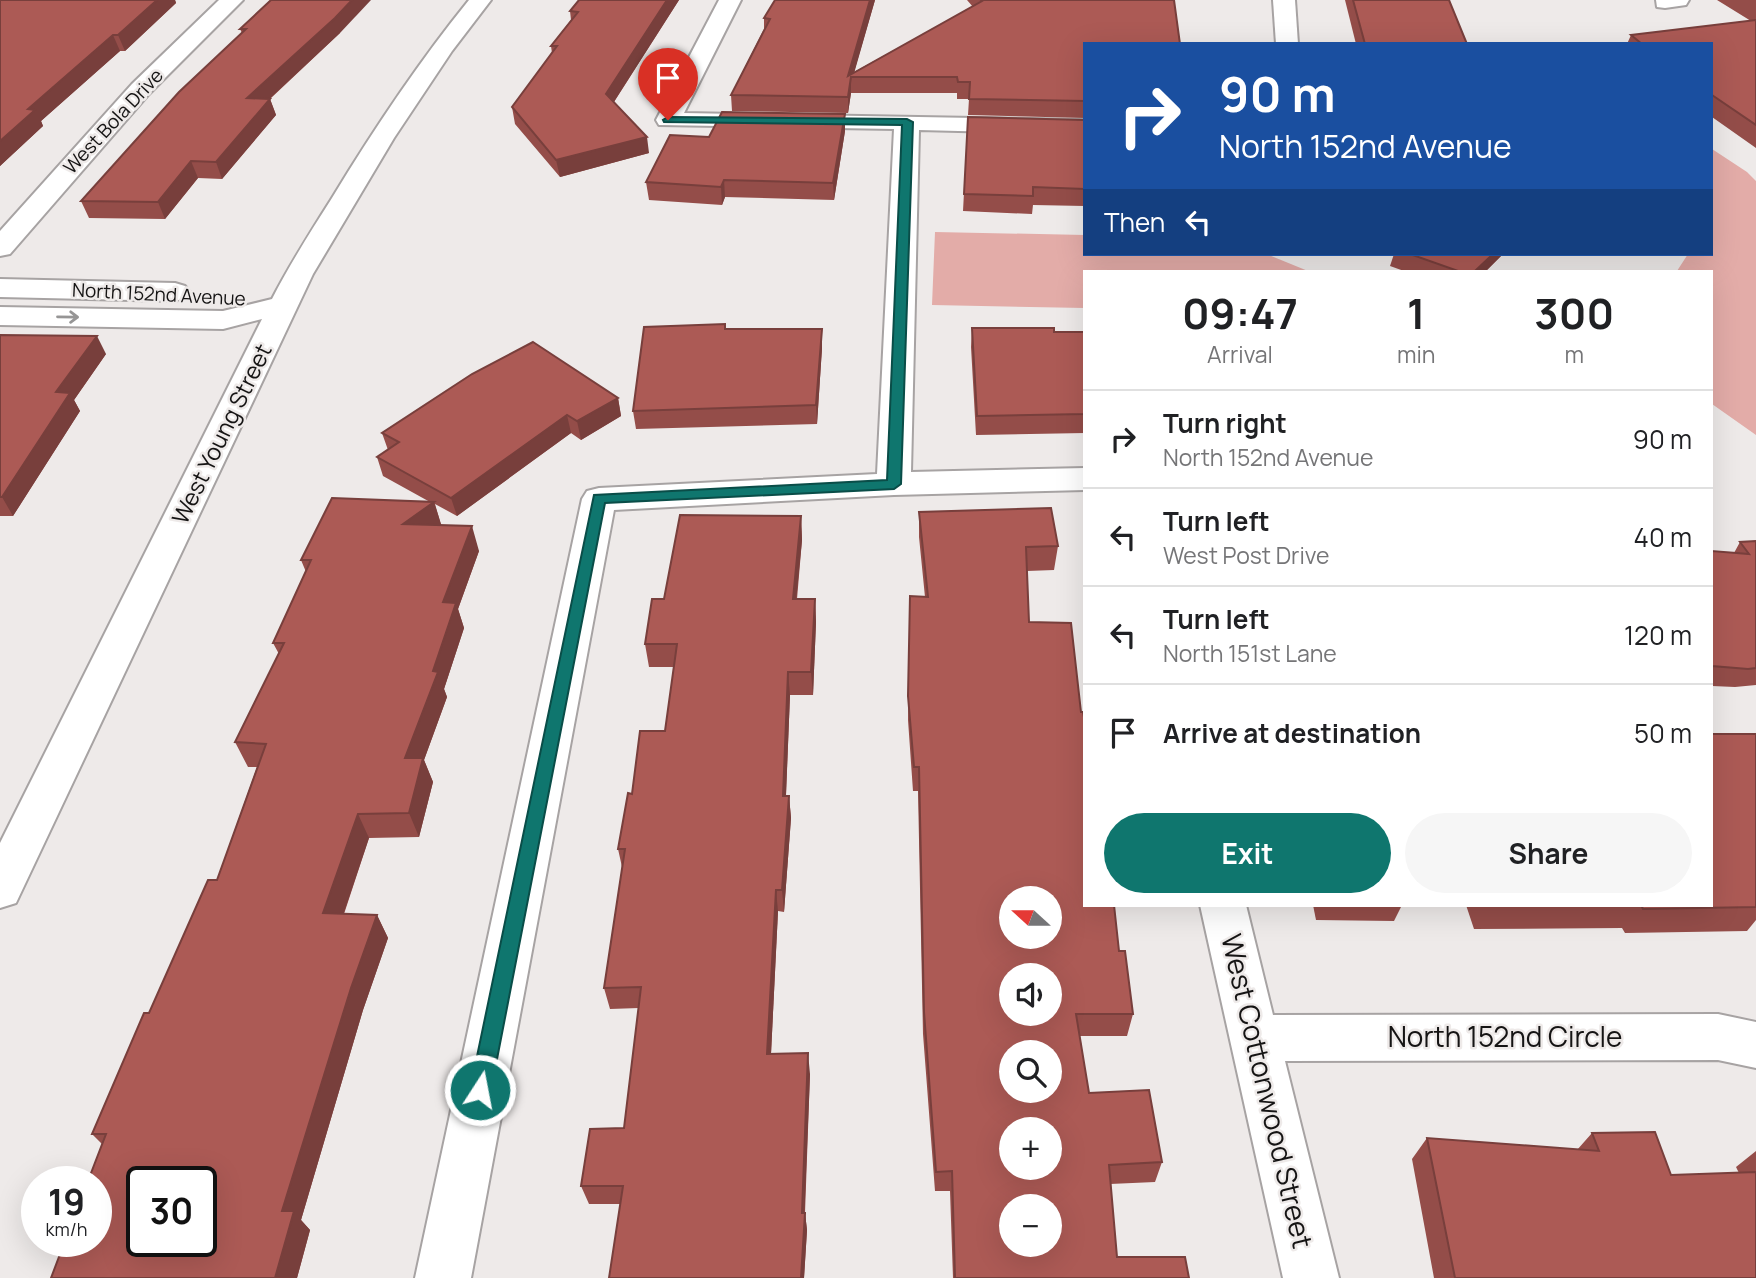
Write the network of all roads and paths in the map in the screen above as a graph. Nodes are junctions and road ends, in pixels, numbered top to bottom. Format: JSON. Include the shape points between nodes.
{"nodes":[{"id":1,"x":232,"y":0,"type":"edge"},
{"id":2,"x":480,"y":0,"type":"edge"},
{"id":3,"x":730,"y":0,"type":"edge"},
{"id":4,"x":1284,"y":0,"type":"edge"},
{"id":5,"x":1287,"y":42,"type":"edge"},
{"id":6,"x":907,"y":122,"type":"junction"},
{"id":7,"x":1083,"y":127,"type":"edge"},
{"id":8,"x":0,"y":248,"type":"edge"},
{"id":9,"x":0,"y":288,"type":"edge"},
{"id":10,"x":284,"y":305,"type":"junction"},
{"id":11,"x":0,"y":316,"type":"edge"},
{"id":12,"x":1083,"y":479,"type":"edge"},
{"id":13,"x":894,"y":484,"type":"junction"},
{"id":14,"x":0,"y":889,"type":"edge"},
{"id":15,"x":1223,"y":907,"type":"edge"},
{"id":16,"x":1254,"y":1038,"type":"junction"},
{"id":17,"x":1756,"y":1045,"type":"edge"},
{"id":18,"x":443,"y":1278,"type":"edge"},
{"id":19,"x":1311,"y":1278,"type":"edge"}],
"edges":[{"from":1,"to":8,"type":"street","name":"West Bola Drive","via":[[114,116]]},
{"from":2,"to":10,"type":"street","name":"West Young Street","via":[[381,138]]},
{"from":3,"to":6,"type":"street","via":[[668,120]]},
{"from":4,"to":5,"type":"street"},
{"from":6,"to":7,"type":"street"},
{"from":6,"to":13,"type":"street"},
{"from":9,"to":10,"type":"street","name":"North 152nd Avenue","via":[[237,293]]},
{"from":11,"to":10,"type":"street","name":"North 152nd Avenue","one_way":true,"via":[[223,320]]},
{"from":10,"to":14,"type":"street","name":"West Young Street"},
{"from":12,"to":13,"type":"street"},
{"from":13,"to":18,"type":"street","via":[[599,499]]},
{"from":15,"to":16,"type":"street","name":"West Cottonwood Street"},
{"from":16,"to":17,"type":"street","name":"North 152nd Circle","via":[[1718,1037]]},
{"from":16,"to":19,"type":"street","name":"West Cottonwood Street"}]}
